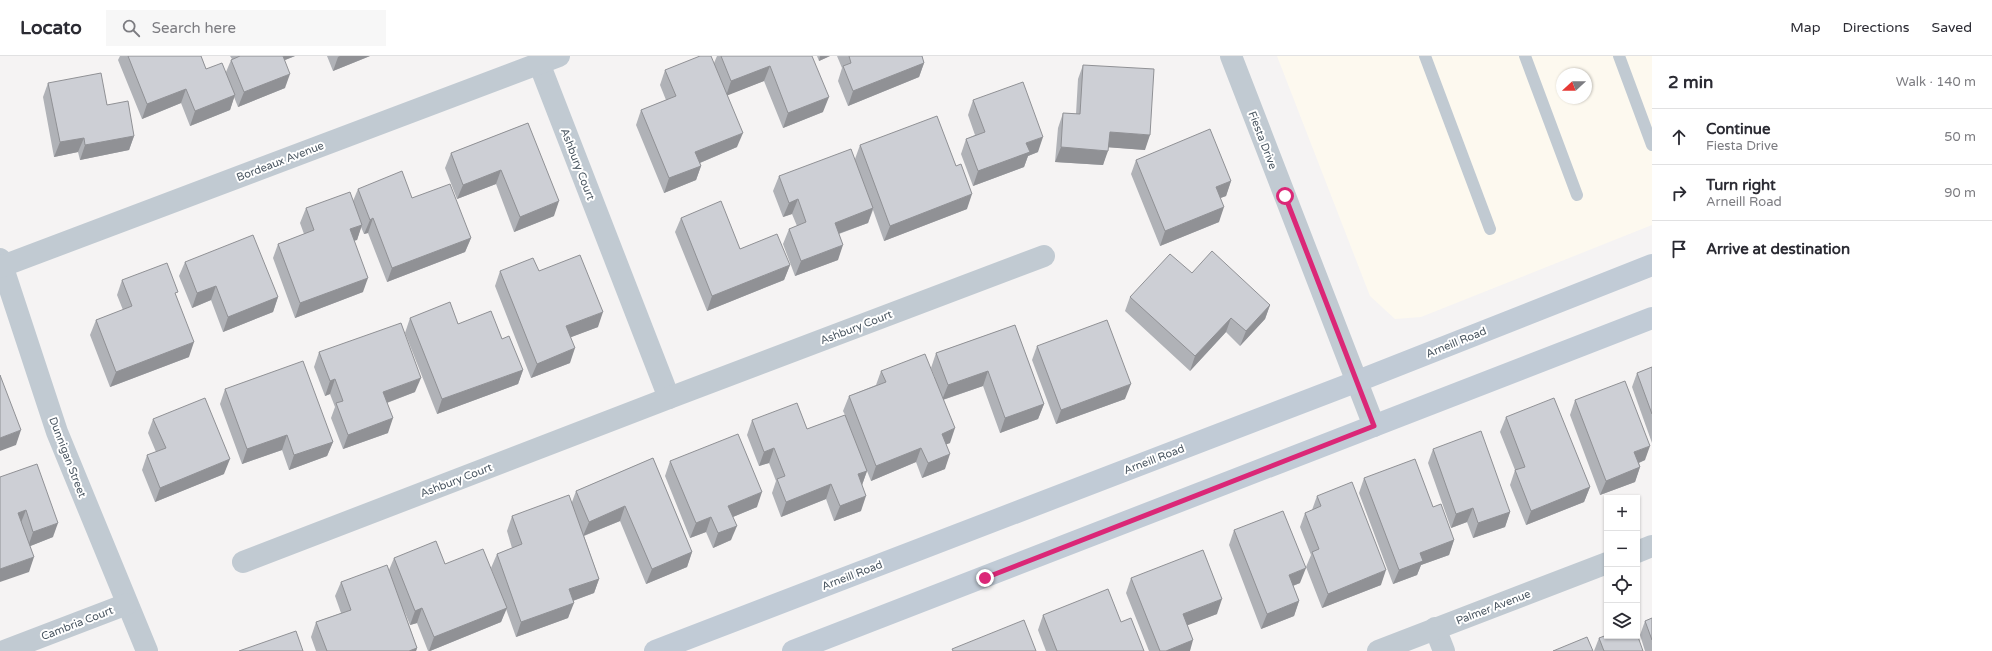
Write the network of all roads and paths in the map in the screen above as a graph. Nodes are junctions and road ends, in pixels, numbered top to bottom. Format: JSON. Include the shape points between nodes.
{"nodes":[{"id":1,"x":559,"y":56,"type":"edge"},
{"id":2,"x":1231,"y":56,"type":"edge"},
{"id":3,"x":1425,"y":56,"type":"edge"},
{"id":4,"x":1525,"y":56,"type":"edge"},
{"id":5,"x":1619,"y":56,"type":"edge"},
{"id":6,"x":539,"y":63,"type":"junction"},
{"id":7,"x":1652,"y":145,"type":"edge"},
{"id":8,"x":1577,"y":195,"type":"dead end"},
{"id":9,"x":1490,"y":229,"type":"dead end"},
{"id":10,"x":1044,"y":256,"type":"dead end"},
{"id":11,"x":1,"y":264,"type":"edge"},
{"id":12,"x":1652,"y":265,"type":"edge"},
{"id":13,"x":1652,"y":318,"type":"edge"},
{"id":14,"x":1358,"y":381,"type":"junction"},
{"id":15,"x":669,"y":398,"type":"junction"},
{"id":16,"x":1374,"y":426,"type":"junction"},
{"id":17,"x":1652,"y":546,"type":"edge"},
{"id":18,"x":1640,"y":551,"type":"edge"},
{"id":19,"x":243,"y":562,"type":"dead end"},
{"id":20,"x":1604,"y":564,"type":"edge"},
{"id":21,"x":127,"y":604,"type":"junction"},
{"id":22,"x":1435,"y":628,"type":"junction"},
{"id":23,"x":4,"y":651,"type":"edge"},
{"id":24,"x":147,"y":651,"type":"edge"},
{"id":25,"x":655,"y":651,"type":"edge"},
{"id":26,"x":792,"y":651,"type":"edge"},
{"id":27,"x":1378,"y":651,"type":"edge"},
{"id":28,"x":1444,"y":651,"type":"edge"}],
"edges":[{"from":1,"to":6,"type":"street","name":"Bordeaux Avenue"},
{"from":2,"to":14,"type":"street","name":"Fiesta Drive"},
{"from":3,"to":9,"type":"lane"},
{"from":4,"to":8,"type":"lane"},
{"from":5,"to":7,"type":"lane"},
{"from":6,"to":11,"type":"street","name":"Bordeaux Avenue"},
{"from":6,"to":15,"type":"street","name":"Ashbury Court"},
{"from":10,"to":15,"type":"street","name":"Ashbury Court"},
{"from":11,"to":21,"type":"street","name":"Dunnigan Street","via":[[57,432]]},
{"from":12,"to":14,"type":"main road","name":"Arneill Road"},
{"from":13,"to":16,"type":"main road"},
{"from":14,"to":16,"type":"street","name":"Fiesta Drive"},
{"from":14,"to":25,"type":"main road","name":"Arneill Road"},
{"from":15,"to":19,"type":"street","name":"Ashbury Court"},
{"from":16,"to":26,"type":"main road"},
{"from":17,"to":18,"type":"street"},
{"from":20,"to":22,"type":"street","name":"Palmer Avenue"},
{"from":21,"to":23,"type":"street","name":"Cambria Court"},
{"from":21,"to":24,"type":"street","name":"Dunnigan Street"},
{"from":22,"to":27,"type":"street","name":"Palmer Avenue"},
{"from":22,"to":28,"type":"street"}]}
